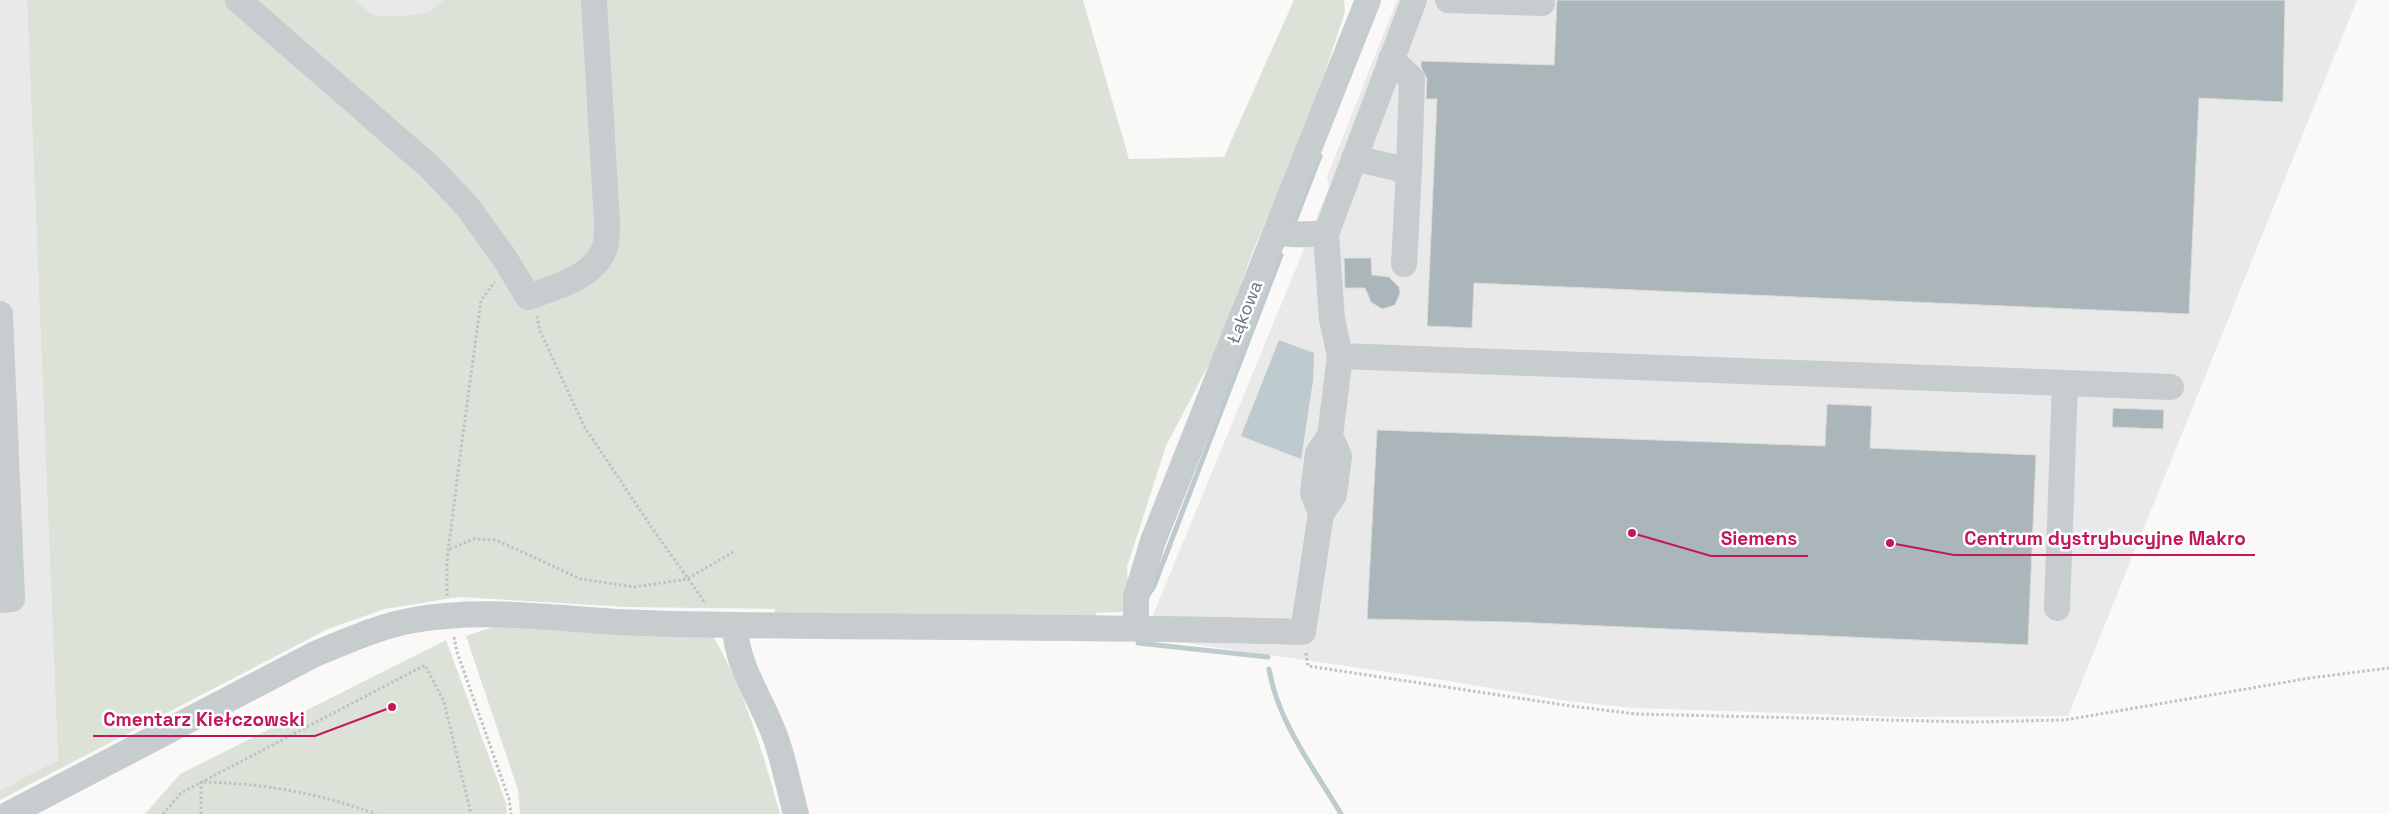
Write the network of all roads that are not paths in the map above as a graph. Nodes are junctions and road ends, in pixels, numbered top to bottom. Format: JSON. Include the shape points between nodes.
{"nodes":[{"id":1,"x":238,"y":0,"type":"edge"},
{"id":2,"x":594,"y":0,"type":"edge"},
{"id":3,"x":1368,"y":0,"type":"edge"},
{"id":4,"x":1414,"y":0,"type":"edge"},
{"id":5,"x":1448,"y":0,"type":"edge"},
{"id":6,"x":1542,"y":3,"type":"dead end"},
{"id":7,"x":1391,"y":59,"type":"junction"},
{"id":8,"x":1354,"y":158,"type":"junction"},
{"id":9,"x":1409,"y":172,"type":"junction"},
{"id":10,"x":1276,"y":231,"type":"junction"},
{"id":11,"x":1326,"y":234,"type":"junction"},
{"id":12,"x":1404,"y":264,"type":"dead end"},
{"id":13,"x":0,"y":314,"type":"edge"},
{"id":14,"x":1340,"y":356,"type":"junction"},
{"id":15,"x":2066,"y":383,"type":"junction"},
{"id":16,"x":2171,"y":387,"type":"dead end"},
{"id":17,"x":0,"y":600,"type":"edge"},
{"id":18,"x":2057,"y":608,"type":"dead end"},
{"id":19,"x":735,"y":625,"type":"junction"},
{"id":20,"x":1136,"y":628,"type":"junction"},
{"id":21,"x":9,"y":814,"type":"edge"},
{"id":22,"x":796,"y":814,"type":"edge"}],
"edges":[{"from":1,"to":2,"type":"street","via":[[431,168],[466,205],[504,256],[528,297],[584,274],[595,264],[606,242]]},
{"from":3,"to":10,"type":"street","name":"Łąkowa"},
{"from":4,"to":7,"type":"street"},
{"from":5,"to":6,"type":"street"},
{"from":7,"to":8,"type":"street"},
{"from":7,"to":9,"type":"street","via":[[1412,79]]},
{"from":8,"to":9,"type":"street"},
{"from":8,"to":11,"type":"street"},
{"from":9,"to":12,"type":"street"},
{"from":10,"to":11,"type":"street","via":[[1290,236]]},
{"from":10,"to":20,"type":"street","name":"Łąkowa","via":[[1144,567],[1136,597]]},
{"from":11,"to":14,"type":"street","via":[[1332,319]]},
{"from":13,"to":17,"type":"street","via":[[12,600]]},
{"from":14,"to":15,"type":"street"},
{"from":14,"to":20,"type":"street","via":[[1330,436],[1339,456],[1334,495],[1321,514],[1303,632]]},
{"from":15,"to":16,"type":"street"},
{"from":15,"to":18,"type":"street"},
{"from":19,"to":20,"type":"street"},
{"from":19,"to":21,"type":"street","via":[[618,622],[513,614],[413,620],[315,654]]},
{"from":19,"to":22,"type":"street","via":[[739,658],[775,737]]}]}
